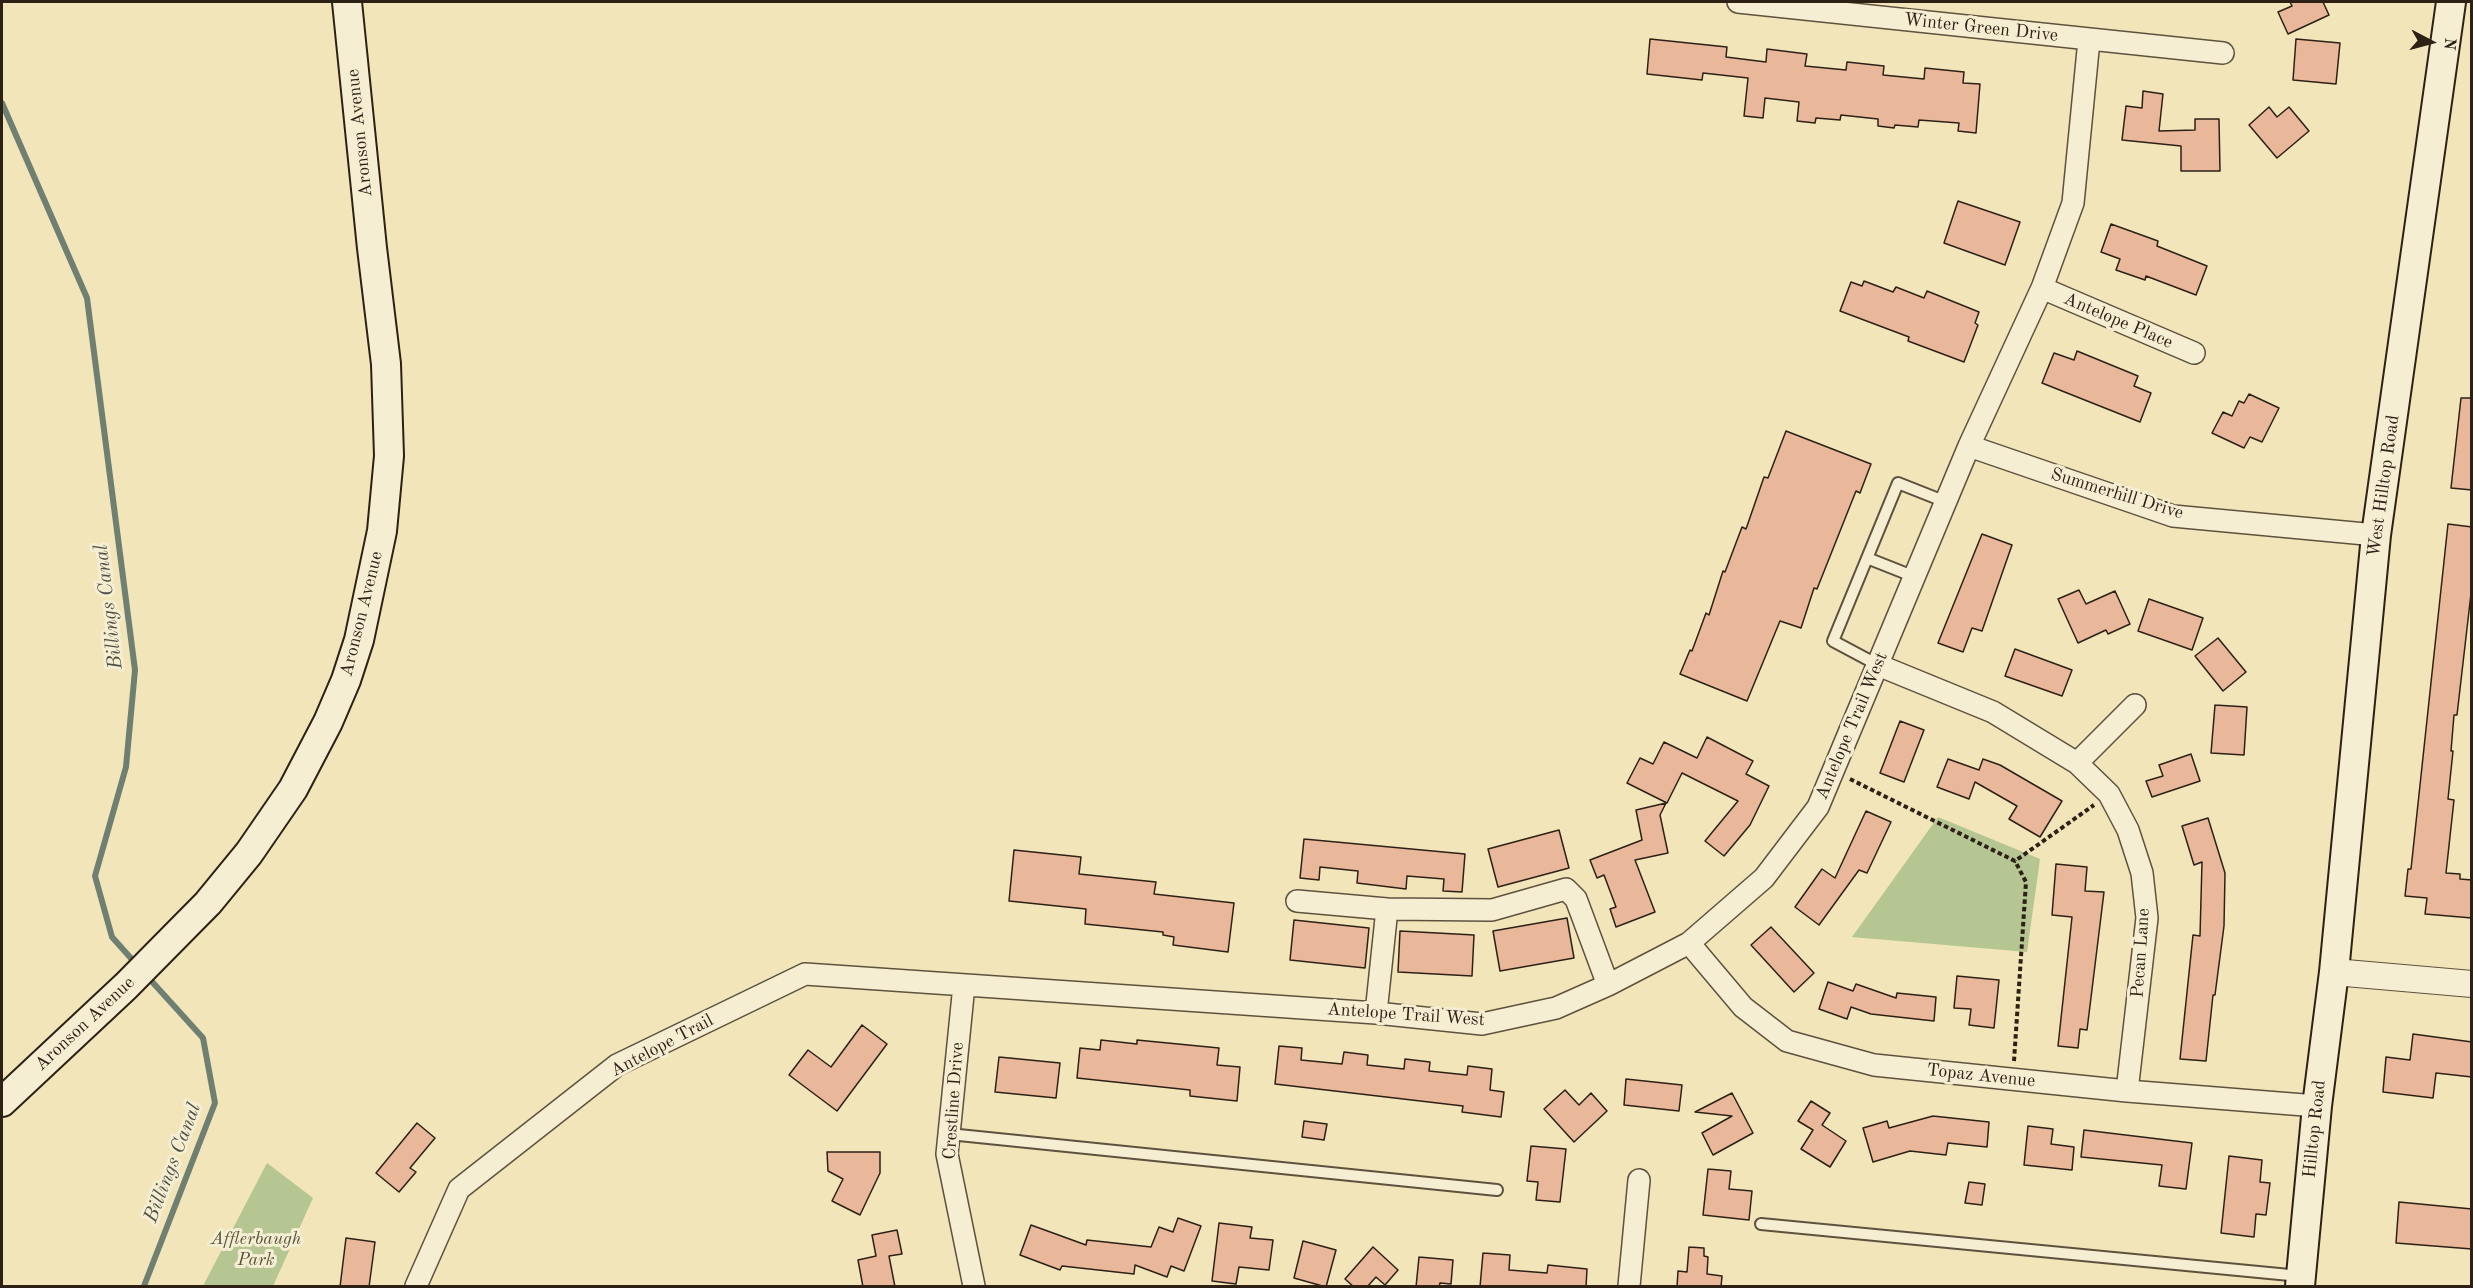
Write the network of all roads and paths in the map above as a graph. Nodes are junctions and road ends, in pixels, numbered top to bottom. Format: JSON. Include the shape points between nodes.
{"nodes":[{"id":1,"x":347,"y":2,"type":"edge"},
{"id":2,"x":1738,"y":2,"type":"edge"},
{"id":3,"x":2451,"y":2,"type":"edge"},
{"id":4,"x":2089,"y":40,"type":"junction"},
{"id":5,"x":2223,"y":53,"type":"dead end"},
{"id":6,"x":2042,"y":288,"type":"junction"},
{"id":7,"x":2194,"y":353,"type":"dead end"},
{"id":8,"x":1970,"y":446,"type":"junction"},
{"id":9,"x":1946,"y":502,"type":"junction"},
{"id":10,"x":2376,"y":535,"type":"junction"},
{"id":11,"x":1867,"y":558,"type":"junction"},
{"id":12,"x":1915,"y":578,"type":"junction"},
{"id":13,"x":1878,"y":665,"type":"junction"},
{"id":14,"x":2135,"y":705,"type":"dead end"},
{"id":15,"x":2077,"y":763,"type":"junction"},
{"id":16,"x":1833,"y":771,"type":"junction"},
{"id":17,"x":2109,"y":794,"type":"junction"},
{"id":18,"x":2015,"y":861,"type":"junction"},
{"id":19,"x":1297,"y":901,"type":"dead end"},
{"id":20,"x":1387,"y":909,"type":"junction"},
{"id":21,"x":1689,"y":943,"type":"junction"},
{"id":22,"x":2334,"y":972,"type":"junction"},
{"id":23,"x":2472,"y":984,"type":"edge"},
{"id":24,"x":964,"y":985,"type":"junction"},
{"id":25,"x":1608,"y":986,"type":"junction"},
{"id":26,"x":1376,"y":1013,"type":"junction"},
{"id":27,"x":2012,"y":1079,"type":"junction"},
{"id":28,"x":2127,"y":1091,"type":"junction"},
{"id":29,"x":2,"y":1102,"type":"edge"},
{"id":30,"x":2317,"y":1106,"type":"junction"},
{"id":31,"x":949,"y":1134,"type":"junction"},
{"id":32,"x":1639,"y":1180,"type":"dead end"},
{"id":33,"x":1497,"y":1190,"type":"dead end"},
{"id":34,"x":1761,"y":1224,"type":"dead end"},
{"id":35,"x":2300,"y":1281,"type":"edge"},
{"id":36,"x":416,"y":1287,"type":"edge"},
{"id":37,"x":974,"y":1287,"type":"edge"},
{"id":38,"x":1629,"y":1287,"type":"edge"}],
"edges":[{"from":1,"to":29,"type":"main road","name":"Aronson Avenue","via":[[386,364],[388,474],[382,531],[359,639],[328,722],[293,789],[229,878],[126,986]]},
{"from":2,"to":4,"type":"street","name":"Winter Green Drive"},
{"from":3,"to":10,"type":"main road","name":"West Hilltop Road"},
{"from":4,"to":5,"type":"street","name":"Winter Green Drive"},
{"from":4,"to":6,"type":"street","name":"Antelope Trail West","via":[[2073,203]]},
{"from":6,"to":7,"type":"street","name":"Antelope Place"},
{"from":6,"to":8,"type":"street","name":"Antelope Trail West"},
{"from":8,"to":9,"type":"street","name":"Antelope Trail West"},
{"from":8,"to":10,"type":"street","name":"Summerhill Drive","via":[[2173,516]]},
{"from":9,"to":11,"type":"lane","via":[[1898,483]]},
{"from":9,"to":12,"type":"street","name":"Antelope Trail West"},
{"from":10,"to":22,"type":"main road","name":"West Hilltop Road"},
{"from":11,"to":12,"type":"lane"},
{"from":11,"to":13,"type":"lane","via":[[1833,641]]},
{"from":12,"to":13,"type":"street","name":"Antelope Trail West"},
{"from":13,"to":15,"type":"street","name":"Pecan Lane","via":[[1993,712]]},
{"from":13,"to":16,"type":"street","name":"Antelope Trail West"},
{"from":14,"to":15,"type":"street"},
{"from":15,"to":17,"type":"street","name":"Pecan Lane"},
{"from":16,"to":18,"type":"path"},
{"from":16,"to":21,"type":"street","name":"Antelope Trail West","via":[[1818,807],[1764,878]]},
{"from":17,"to":18,"type":"path"},
{"from":17,"to":28,"type":"street","name":"Pecan Lane","via":[[2128,830],[2142,873],[2147,918]]},
{"from":18,"to":27,"type":"path","via":[[2026,882]]},
{"from":19,"to":20,"type":"street"},
{"from":20,"to":25,"type":"street","via":[[1492,910],[1566,889],[1576,899]]},
{"from":20,"to":26,"type":"street"},
{"from":21,"to":25,"type":"street","name":"Antelope Trail West"},
{"from":21,"to":27,"type":"street","name":"Topaz Avenue","via":[[1743,1007],[1787,1041],[1874,1065]]},
{"from":22,"to":23,"type":"street"},
{"from":22,"to":30,"type":"main road","name":"Hilltop Road"},
{"from":24,"to":26,"type":"street","name":"Antelope Trail West"},
{"from":24,"to":31,"type":"street","name":"Crestline Drive"},
{"from":24,"to":36,"type":"street","name":"Antelope Trail","via":[[805,974],[617,1065],[459,1189]]},
{"from":25,"to":26,"type":"street","name":"Antelope Trail West","via":[[1556,1008],[1482,1024]]},
{"from":27,"to":28,"type":"street","name":"Topaz Avenue"},
{"from":28,"to":30,"type":"street","name":"Topaz Avenue"},
{"from":30,"to":35,"type":"main road","name":"Hilltop Road"},
{"from":31,"to":33,"type":"lane"},
{"from":31,"to":37,"type":"street","name":"Crestline Drive","via":[[946,1154]]},
{"from":32,"to":38,"type":"street"},
{"from":34,"to":35,"type":"lane"}]}
